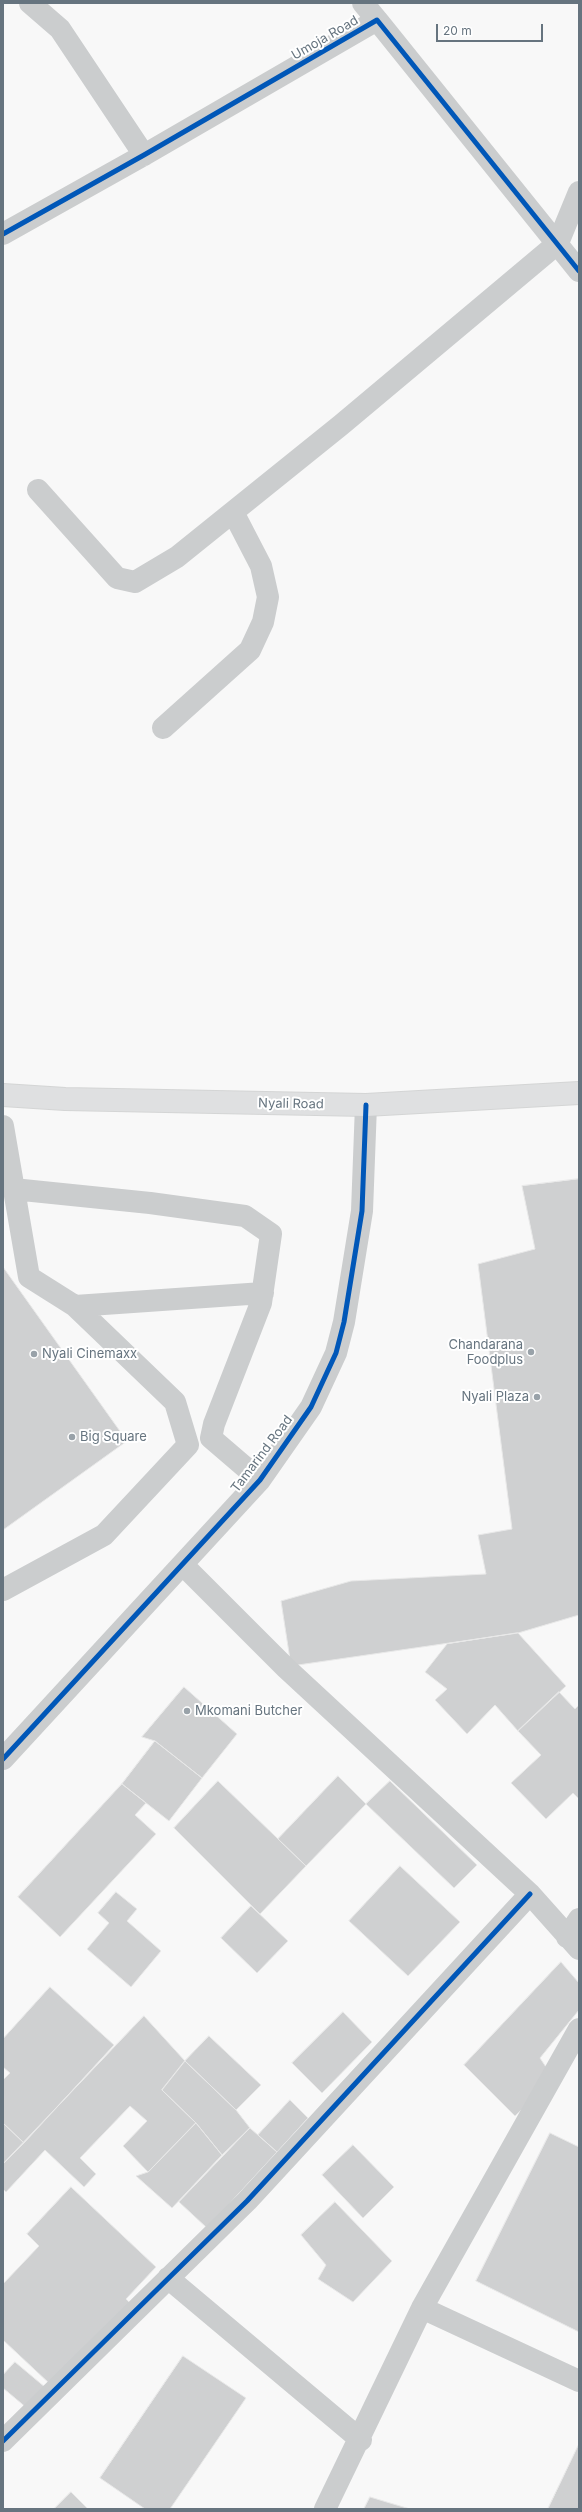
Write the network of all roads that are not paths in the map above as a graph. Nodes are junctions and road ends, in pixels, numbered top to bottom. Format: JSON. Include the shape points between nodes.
{"nodes":[{"id":1,"x":30,"y":3,"type":"edge"},
{"id":2,"x":363,"y":3,"type":"edge"},
{"id":3,"x":377,"y":20,"type":"junction"},
{"id":4,"x":144,"y":155,"type":"junction"},
{"id":5,"x":579,"y":192,"type":"edge"},
{"id":6,"x":3,"y":234,"type":"edge"},
{"id":7,"x":558,"y":243,"type":"junction"},
{"id":8,"x":579,"y":271,"type":"edge"},
{"id":9,"x":38,"y":490,"type":"dead end"},
{"id":10,"x":232,"y":512,"type":"junction"},
{"id":11,"x":163,"y":728,"type":"dead end"},
{"id":12,"x":579,"y":1093,"type":"edge"},
{"id":13,"x":3,"y":1095,"type":"edge"},
{"id":14,"x":366,"y":1105,"type":"junction"},
{"id":15,"x":3,"y":1126,"type":"edge"},
{"id":16,"x":13,"y":1189,"type":"junction"},
{"id":17,"x":263,"y":1293,"type":"junction"},
{"id":18,"x":75,"y":1306,"type":"junction"},
{"id":19,"x":211,"y":1438,"type":"junction"},
{"id":20,"x":188,"y":1445,"type":"junction"},
{"id":21,"x":260,"y":1480,"type":"junction"},
{"id":22,"x":184,"y":1566,"type":"junction"},
{"id":23,"x":3,"y":1590,"type":"edge"},
{"id":24,"x":3,"y":1759,"type":"edge"},
{"id":25,"x":530,"y":1894,"type":"junction"},
{"id":26,"x":579,"y":1919,"type":"edge"},
{"id":27,"x":573,"y":1943,"type":"edge"},
{"id":28,"x":579,"y":2029,"type":"edge"},
{"id":29,"x":168,"y":2278,"type":"junction"},
{"id":30,"x":422,"y":2308,"type":"junction"},
{"id":31,"x":579,"y":2381,"type":"edge"},
{"id":32,"x":360,"y":2440,"type":"junction"},
{"id":33,"x":3,"y":2441,"type":"edge"},
{"id":34,"x":325,"y":2509,"type":"edge"}],
"edges":[{"from":1,"to":4,"type":"street","via":[[60,29]]},
{"from":2,"to":3,"type":"street","name":"Umoja Road"},
{"from":3,"to":4,"type":"street","name":"Umoja Road"},
{"from":3,"to":7,"type":"street","name":"Umoja Road"},
{"from":4,"to":6,"type":"street","name":"Umoja Road"},
{"from":5,"to":7,"type":"street"},
{"from":7,"to":8,"type":"street","name":"Umoja Road"},
{"from":7,"to":10,"type":"street","via":[[341,425]]},
{"from":9,"to":10,"type":"street","via":[[117,578],[135,582],[177,557]]},
{"from":10,"to":11,"type":"street","via":[[261,566],[268,597],[263,622],[250,650]]},
{"from":12,"to":14,"type":"main road","name":"Nyali Road"},
{"from":13,"to":14,"type":"main road","name":"Nyali Road","via":[[65,1099]]},
{"from":14,"to":21,"type":"street","name":"Tamarind Road","via":[[362,1211],[344,1322],[337,1347],[311,1407]]},
{"from":15,"to":16,"type":"street"},
{"from":16,"to":17,"type":"street","via":[[245,1216],[271,1234]]},
{"from":16,"to":18,"type":"street","via":[[30,1277]]},
{"from":17,"to":18,"type":"street"},
{"from":17,"to":19,"type":"street"},
{"from":18,"to":20,"type":"street","via":[[175,1402]]},
{"from":19,"to":20,"type":"street"},
{"from":19,"to":21,"type":"street"},
{"from":20,"to":23,"type":"street","via":[[104,1535]]},
{"from":21,"to":22,"type":"street","name":"Tamarind Road"},
{"from":22,"to":24,"type":"street","name":"Tamarind Road"},
{"from":22,"to":25,"type":"street","via":[[286,1668]]},
{"from":25,"to":27,"type":"street"},
{"from":25,"to":29,"type":"street","via":[[247,2201]]},
{"from":26,"to":27,"type":"street"},
{"from":28,"to":30,"type":"street"},
{"from":29,"to":32,"type":"street"},
{"from":29,"to":33,"type":"street"},
{"from":30,"to":31,"type":"street"},
{"from":30,"to":32,"type":"street"},
{"from":32,"to":34,"type":"street"}]}
